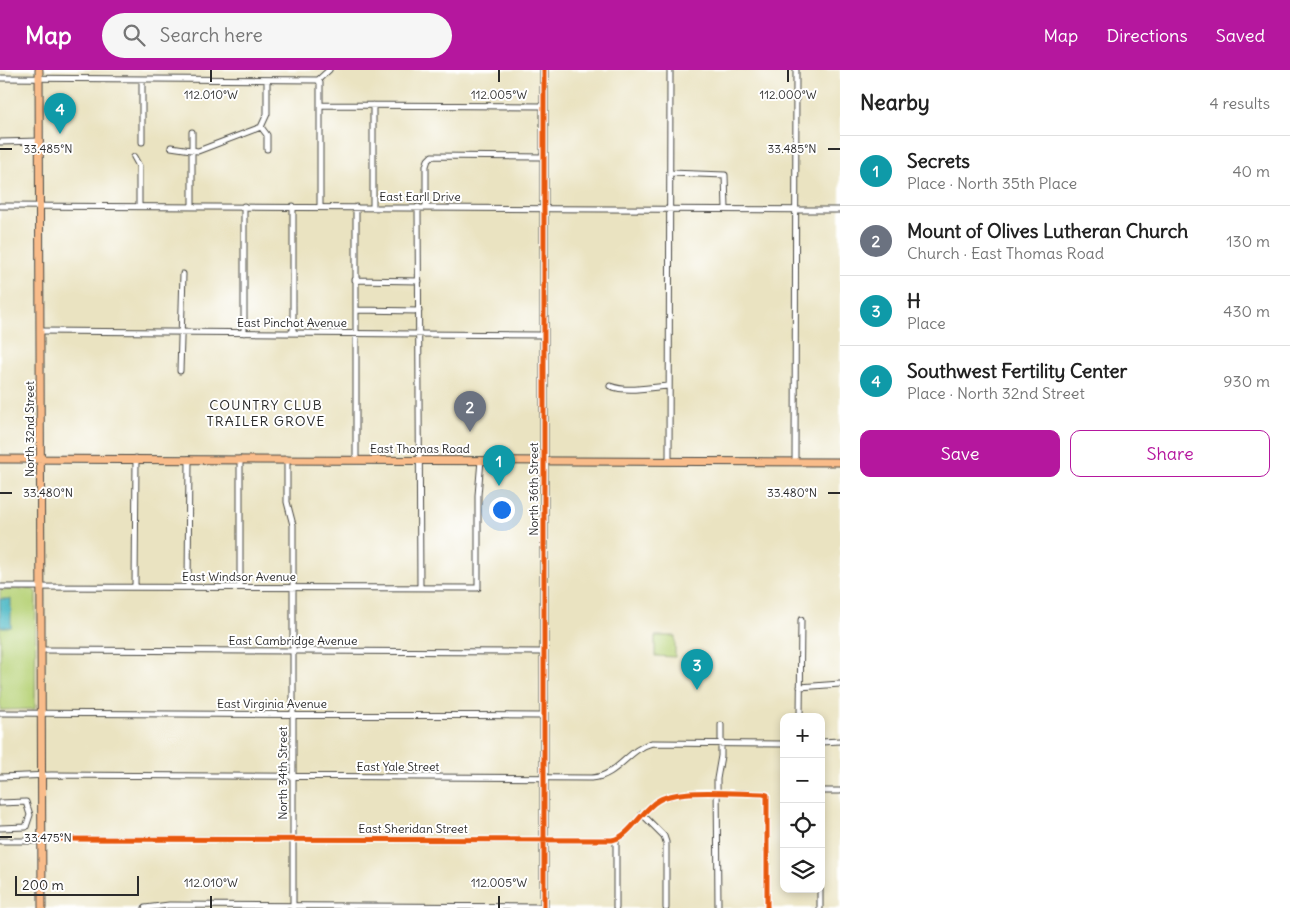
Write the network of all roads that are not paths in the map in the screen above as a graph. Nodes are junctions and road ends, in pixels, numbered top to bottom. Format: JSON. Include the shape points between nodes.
{"nodes":[{"id":1,"x":39,"y":70,"type":"edge"},
{"id":2,"x":329,"y":70,"type":"edge"},
{"id":3,"x":544,"y":70,"type":"edge"},
{"id":4,"x":670,"y":70,"type":"edge"},
{"id":5,"x":796,"y":70,"type":"edge"},
{"id":6,"x":0,"y":78,"type":"edge"},
{"id":7,"x":39,"y":78,"type":"junction"},
{"id":8,"x":142,"y":79,"type":"junction"},
{"id":9,"x":267,"y":80,"type":"junction"},
{"id":10,"x":318,"y":80,"type":"junction"},
{"id":11,"x":320,"y":105,"type":"junction"},
{"id":12,"x":373,"y":106,"type":"junction"},
{"id":13,"x":544,"y":106,"type":"junction"},
{"id":14,"x":261,"y":127,"type":"junction"},
{"id":15,"x":192,"y":132,"type":"dead end"},
{"id":16,"x":40,"y":140,"type":"junction"},
{"id":17,"x":0,"y":142,"type":"edge"},
{"id":18,"x":142,"y":142,"type":"dead end"},
{"id":19,"x":171,"y":147,"type":"dead end"},
{"id":20,"x":267,"y":149,"type":"dead end"},
{"id":21,"x":192,"y":151,"type":"junction"},
{"id":22,"x":544,"y":156,"type":"junction"},
{"id":23,"x":134,"y":158,"type":"dead end"},
{"id":24,"x":670,"y":173,"type":"junction"},
{"id":25,"x":40,"y":205,"type":"junction"},
{"id":26,"x":139,"y":205,"type":"junction"},
{"id":27,"x":0,"y":206,"type":"edge"},
{"id":28,"x":192,"y":206,"type":"junction"},
{"id":29,"x":244,"y":206,"type":"junction"},
{"id":30,"x":293,"y":206,"type":"junction"},
{"id":31,"x":320,"y":207,"type":"junction"},
{"id":32,"x":356,"y":207,"type":"junction"},
{"id":33,"x":373,"y":207,"type":"junction"},
{"id":34,"x":418,"y":207,"type":"junction"},
{"id":35,"x":426,"y":207,"type":"junction"},
{"id":36,"x":544,"y":208,"type":"junction"},
{"id":37,"x":670,"y":209,"type":"junction"},
{"id":38,"x":726,"y":209,"type":"junction"},
{"id":39,"x":796,"y":209,"type":"junction"},
{"id":40,"x":840,"y":210,"type":"edge"},
{"id":41,"x":183,"y":274,"type":"dead end"},
{"id":42,"x":355,"y":280,"type":"junction"},
{"id":43,"x":419,"y":280,"type":"junction"},
{"id":44,"x":356,"y":310,"type":"junction"},
{"id":45,"x":419,"y":310,"type":"junction"},
{"id":46,"x":40,"y":331,"type":"junction"},
{"id":47,"x":180,"y":332,"type":"junction"},
{"id":48,"x":244,"y":333,"type":"junction"},
{"id":49,"x":293,"y":333,"type":"junction"},
{"id":50,"x":356,"y":333,"type":"junction"},
{"id":51,"x":419,"y":334,"type":"junction"},
{"id":52,"x":544,"y":334,"type":"junction"},
{"id":53,"x":180,"y":371,"type":"dead end"},
{"id":54,"x":610,"y":386,"type":"dead end"},
{"id":55,"x":670,"y":386,"type":"junction"},
{"id":56,"x":41,"y":458,"type":"junction"},
{"id":57,"x":136,"y":458,"type":"junction"},
{"id":58,"x":0,"y":459,"type":"edge"},
{"id":59,"x":188,"y":459,"type":"junction"},
{"id":60,"x":240,"y":459,"type":"junction"},
{"id":61,"x":287,"y":459,"type":"junction"},
{"id":62,"x":356,"y":460,"type":"junction"},
{"id":63,"x":420,"y":460,"type":"junction"},
{"id":64,"x":481,"y":460,"type":"junction"},
{"id":65,"x":544,"y":460,"type":"junction"},
{"id":66,"x":669,"y":461,"type":"junction"},
{"id":67,"x":795,"y":462,"type":"junction"},
{"id":68,"x":840,"y":462,"type":"edge"},
{"id":69,"x":42,"y":586,"type":"junction"},
{"id":70,"x":0,"y":587,"type":"edge"},
{"id":71,"x":136,"y":587,"type":"junction"},
{"id":72,"x":188,"y":587,"type":"junction"},
{"id":73,"x":240,"y":587,"type":"junction"},
{"id":74,"x":293,"y":588,"type":"junction"},
{"id":75,"x":420,"y":588,"type":"junction"},
{"id":76,"x":801,"y":620,"type":"dead end"},
{"id":77,"x":41,"y":650,"type":"junction"},
{"id":78,"x":293,"y":651,"type":"junction"},
{"id":79,"x":544,"y":652,"type":"junction"},
{"id":80,"x":840,"y":684,"type":"edge"},
{"id":81,"x":800,"y":687,"type":"junction"},
{"id":82,"x":0,"y":713,"type":"edge"},
{"id":83,"x":42,"y":713,"type":"junction"},
{"id":84,"x":800,"y":713,"type":"edge"},
{"id":85,"x":293,"y":714,"type":"junction"},
{"id":86,"x":544,"y":716,"type":"junction"},
{"id":87,"x":721,"y":725,"type":"dead end"},
{"id":88,"x":840,"y":741,"type":"edge"},
{"id":89,"x":825,"y":742,"type":"edge"},
{"id":90,"x":721,"y":743,"type":"junction"},
{"id":91,"x":780,"y":744,"type":"edge"},
{"id":92,"x":42,"y":776,"type":"junction"},
{"id":93,"x":293,"y":776,"type":"junction"},
{"id":94,"x":0,"y":777,"type":"edge"},
{"id":95,"x":544,"y":778,"type":"junction"},
{"id":96,"x":825,"y":791,"type":"edge"},
{"id":97,"x":840,"y":791,"type":"edge"},
{"id":98,"x":717,"y":794,"type":"junction"},
{"id":99,"x":0,"y":803,"type":"edge"},
{"id":100,"x":642,"y":814,"type":"junction"},
{"id":101,"x":30,"y":815,"type":"junction"},
{"id":102,"x":42,"y":816,"type":"junction"},
{"id":103,"x":0,"y":828,"type":"edge"},
{"id":104,"x":292,"y":839,"type":"junction"},
{"id":105,"x":616,"y":839,"type":"junction"},
{"id":106,"x":42,"y":840,"type":"junction"},
{"id":107,"x":544,"y":840,"type":"junction"},
{"id":108,"x":0,"y":841,"type":"edge"},
{"id":109,"x":820,"y":893,"type":"edge"},
{"id":110,"x":293,"y":907,"type":"edge"},
{"id":111,"x":42,"y":908,"type":"edge"},
{"id":112,"x":145,"y":908,"type":"edge"},
{"id":113,"x":544,"y":908,"type":"edge"},
{"id":114,"x":616,"y":908,"type":"edge"},
{"id":115,"x":666,"y":908,"type":"edge"},
{"id":116,"x":718,"y":908,"type":"edge"},
{"id":117,"x":767,"y":908,"type":"edge"},
{"id":118,"x":820,"y":908,"type":"edge"}],
"edges":[{"from":1,"to":7,"type":"main road","name":"North 32nd Street"},
{"from":2,"to":10,"type":"street"},
{"from":3,"to":13,"type":"main road","name":"North 36th Street"},
{"from":4,"to":24,"type":"street"},
{"from":5,"to":39,"type":"street"},
{"from":6,"to":7,"type":"street"},
{"from":7,"to":8,"type":"street"},
{"from":7,"to":16,"type":"main road","name":"North 32nd Street"},
{"from":8,"to":9,"type":"street"},
{"from":8,"to":18,"type":"street"},
{"from":9,"to":10,"type":"street"},
{"from":9,"to":14,"type":"street","via":[[268,114]]},
{"from":10,"to":11,"type":"street"},
{"from":11,"to":12,"type":"street"},
{"from":11,"to":31,"type":"street"},
{"from":12,"to":13,"type":"street"},
{"from":12,"to":33,"type":"street"},
{"from":13,"to":22,"type":"main road","name":"North 36th Street"},
{"from":14,"to":20,"type":"street","via":[[266,135]]},
{"from":14,"to":21,"type":"street"},
{"from":15,"to":21,"type":"street"},
{"from":16,"to":17,"type":"street"},
{"from":16,"to":25,"type":"main road","name":"North 32nd Street"},
{"from":19,"to":21,"type":"street"},
{"from":21,"to":28,"type":"street"},
{"from":22,"to":35,"type":"street","via":[[437,156],[428,159]]},
{"from":22,"to":36,"type":"main road","name":"North 36th Street"},
{"from":23,"to":26,"type":"street","via":[[139,166]]},
{"from":24,"to":37,"type":"street"},
{"from":24,"to":38,"type":"street","via":[[725,175]]},
{"from":25,"to":26,"type":"street","name":"East Earll Drive"},
{"from":25,"to":27,"type":"street","name":"East Earll Drive"},
{"from":25,"to":46,"type":"main road","name":"North 32nd Street"},
{"from":26,"to":28,"type":"street","name":"East Earll Drive"},
{"from":28,"to":29,"type":"street","name":"East Earll Drive"},
{"from":29,"to":30,"type":"street","name":"East Earll Drive"},
{"from":29,"to":48,"type":"street"},
{"from":30,"to":31,"type":"street","name":"East Earll Drive"},
{"from":30,"to":49,"type":"street"},
{"from":31,"to":32,"type":"street","name":"East Earll Drive"},
{"from":32,"to":33,"type":"street","name":"East Earll Drive"},
{"from":32,"to":42,"type":"street"},
{"from":33,"to":34,"type":"street","name":"East Earll Drive"},
{"from":34,"to":35,"type":"street","name":"East Earll Drive"},
{"from":34,"to":43,"type":"street"},
{"from":35,"to":36,"type":"street","name":"East Earll Drive"},
{"from":36,"to":37,"type":"street","name":"East Earll Drive"},
{"from":36,"to":52,"type":"main road","name":"North 36th Street"},
{"from":37,"to":38,"type":"street","name":"East Earll Drive"},
{"from":37,"to":55,"type":"street"},
{"from":38,"to":39,"type":"street","name":"East Earll Drive"},
{"from":39,"to":40,"type":"street","name":"East Earll Drive"},
{"from":39,"to":67,"type":"street"},
{"from":41,"to":47,"type":"street"},
{"from":42,"to":43,"type":"street"},
{"from":42,"to":44,"type":"street"},
{"from":43,"to":45,"type":"street"},
{"from":44,"to":45,"type":"street"},
{"from":44,"to":50,"type":"street"},
{"from":45,"to":51,"type":"street"},
{"from":46,"to":47,"type":"street","name":"East Pinchot Avenue"},
{"from":46,"to":56,"type":"main road","name":"North 32nd Street"},
{"from":47,"to":48,"type":"street","name":"East Pinchot Avenue"},
{"from":47,"to":53,"type":"street"},
{"from":48,"to":49,"type":"street","name":"East Pinchot Avenue"},
{"from":49,"to":50,"type":"street","name":"East Pinchot Avenue"},
{"from":50,"to":51,"type":"street","name":"East Pinchot Avenue"},
{"from":50,"to":62,"type":"street"},
{"from":51,"to":52,"type":"street","name":"East Pinchot Avenue"},
{"from":51,"to":63,"type":"street"},
{"from":52,"to":65,"type":"main road","name":"North 36th Street"},
{"from":54,"to":55,"type":"street","via":[[650,389]]},
{"from":55,"to":66,"type":"street"},
{"from":56,"to":57,"type":"main road","name":"East Thomas Road"},
{"from":56,"to":58,"type":"main road","name":"East Thomas Road"},
{"from":56,"to":69,"type":"main road","name":"North 32nd Street"},
{"from":57,"to":59,"type":"main road","name":"East Thomas Road"},
{"from":57,"to":71,"type":"street"},
{"from":59,"to":60,"type":"main road","name":"East Thomas Road"},
{"from":59,"to":72,"type":"street"},
{"from":60,"to":61,"type":"main road","name":"East Thomas Road"},
{"from":60,"to":73,"type":"street"},
{"from":61,"to":62,"type":"main road","name":"East Thomas Road"},
{"from":61,"to":74,"type":"street","name":"North 34th Street","via":[[288,502],[293,522]]},
{"from":62,"to":63,"type":"main road","name":"East Thomas Road"},
{"from":63,"to":64,"type":"main road","name":"East Thomas Road"},
{"from":63,"to":75,"type":"street"},
{"from":64,"to":65,"type":"main road","name":"East Thomas Road"},
{"from":64,"to":75,"type":"street","name":"East Windsor Avenue","via":[[478,588]]},
{"from":65,"to":66,"type":"main road","name":"East Thomas Road"},
{"from":65,"to":79,"type":"main road","name":"North 36th Street"},
{"from":66,"to":67,"type":"main road","name":"East Thomas Road"},
{"from":67,"to":68,"type":"main road","name":"East Thomas Road"},
{"from":69,"to":70,"type":"street","name":"East Windsor Avenue"},
{"from":69,"to":71,"type":"street","name":"East Windsor Avenue"},
{"from":69,"to":77,"type":"main road","name":"North 32nd Street"},
{"from":71,"to":72,"type":"street","name":"East Windsor Avenue"},
{"from":72,"to":73,"type":"street","name":"East Windsor Avenue"},
{"from":73,"to":74,"type":"street","name":"East Windsor Avenue"},
{"from":74,"to":75,"type":"street","name":"East Windsor Avenue"},
{"from":74,"to":78,"type":"street","name":"North 34th Street"},
{"from":76,"to":81,"type":"street"},
{"from":77,"to":78,"type":"street","name":"East Cambridge Avenue"},
{"from":77,"to":83,"type":"main road","name":"North 32nd Street"},
{"from":78,"to":79,"type":"street","name":"East Cambridge Avenue"},
{"from":78,"to":85,"type":"street","name":"North 34th Street"},
{"from":79,"to":86,"type":"main road","name":"North 36th Street"},
{"from":80,"to":81,"type":"street"},
{"from":81,"to":84,"type":"street"},
{"from":82,"to":83,"type":"street","name":"East Virginia Avenue"},
{"from":83,"to":85,"type":"street","name":"East Virginia Avenue"},
{"from":83,"to":92,"type":"main road","name":"North 32nd Street"},
{"from":85,"to":86,"type":"street","name":"East Virginia Avenue"},
{"from":85,"to":93,"type":"street","name":"North 34th Street"},
{"from":86,"to":95,"type":"main road","name":"North 36th Street"},
{"from":87,"to":90,"type":"street"},
{"from":88,"to":89,"type":"street"},
{"from":90,"to":91,"type":"street","name":"East Yale Street"},
{"from":90,"to":95,"type":"street","name":"East Yale Street","via":[[652,743],[634,750],[611,772],[599,777]]},
{"from":90,"to":98,"type":"street"},
{"from":92,"to":93,"type":"street","name":"East Yale Street"},
{"from":92,"to":94,"type":"street","name":"East Yale Street"},
{"from":92,"to":102,"type":"main road","name":"North 32nd Street"},
{"from":93,"to":95,"type":"street","name":"East Yale Street"},
{"from":93,"to":104,"type":"street","name":"North 34th Street"},
{"from":95,"to":107,"type":"main road","name":"North 36th Street"},
{"from":96,"to":97,"type":"street"},
{"from":98,"to":100,"type":"street","via":[[667,796]]},
{"from":98,"to":116,"type":"street"},
{"from":98,"to":117,"type":"street","via":[[767,795]]},
{"from":99,"to":101,"type":"street","via":[[26,802]]},
{"from":100,"to":105,"type":"street"},
{"from":100,"to":115,"type":"street","via":[[666,842]]},
{"from":101,"to":102,"type":"street"},
{"from":101,"to":103,"type":"street","via":[[26,827]]},
{"from":102,"to":106,"type":"main road","name":"North 32nd Street"},
{"from":104,"to":106,"type":"street","name":"East Sheridan Street"},
{"from":104,"to":107,"type":"street","name":"East Sheridan Street"},
{"from":104,"to":110,"type":"street","name":"North 34th Street"},
{"from":105,"to":107,"type":"street","name":"East Sheridan Street"},
{"from":105,"to":114,"type":"street"},
{"from":106,"to":108,"type":"street","name":"East Sheridan Street"},
{"from":106,"to":111,"type":"main road","name":"North 32nd Street"},
{"from":107,"to":113,"type":"main road","name":"North 36th Street"},
{"from":109,"to":118,"type":"street"},
{"from":110,"to":112,"type":"street","via":[[169,905]]},
{"from":110,"to":113,"type":"street"}]}
